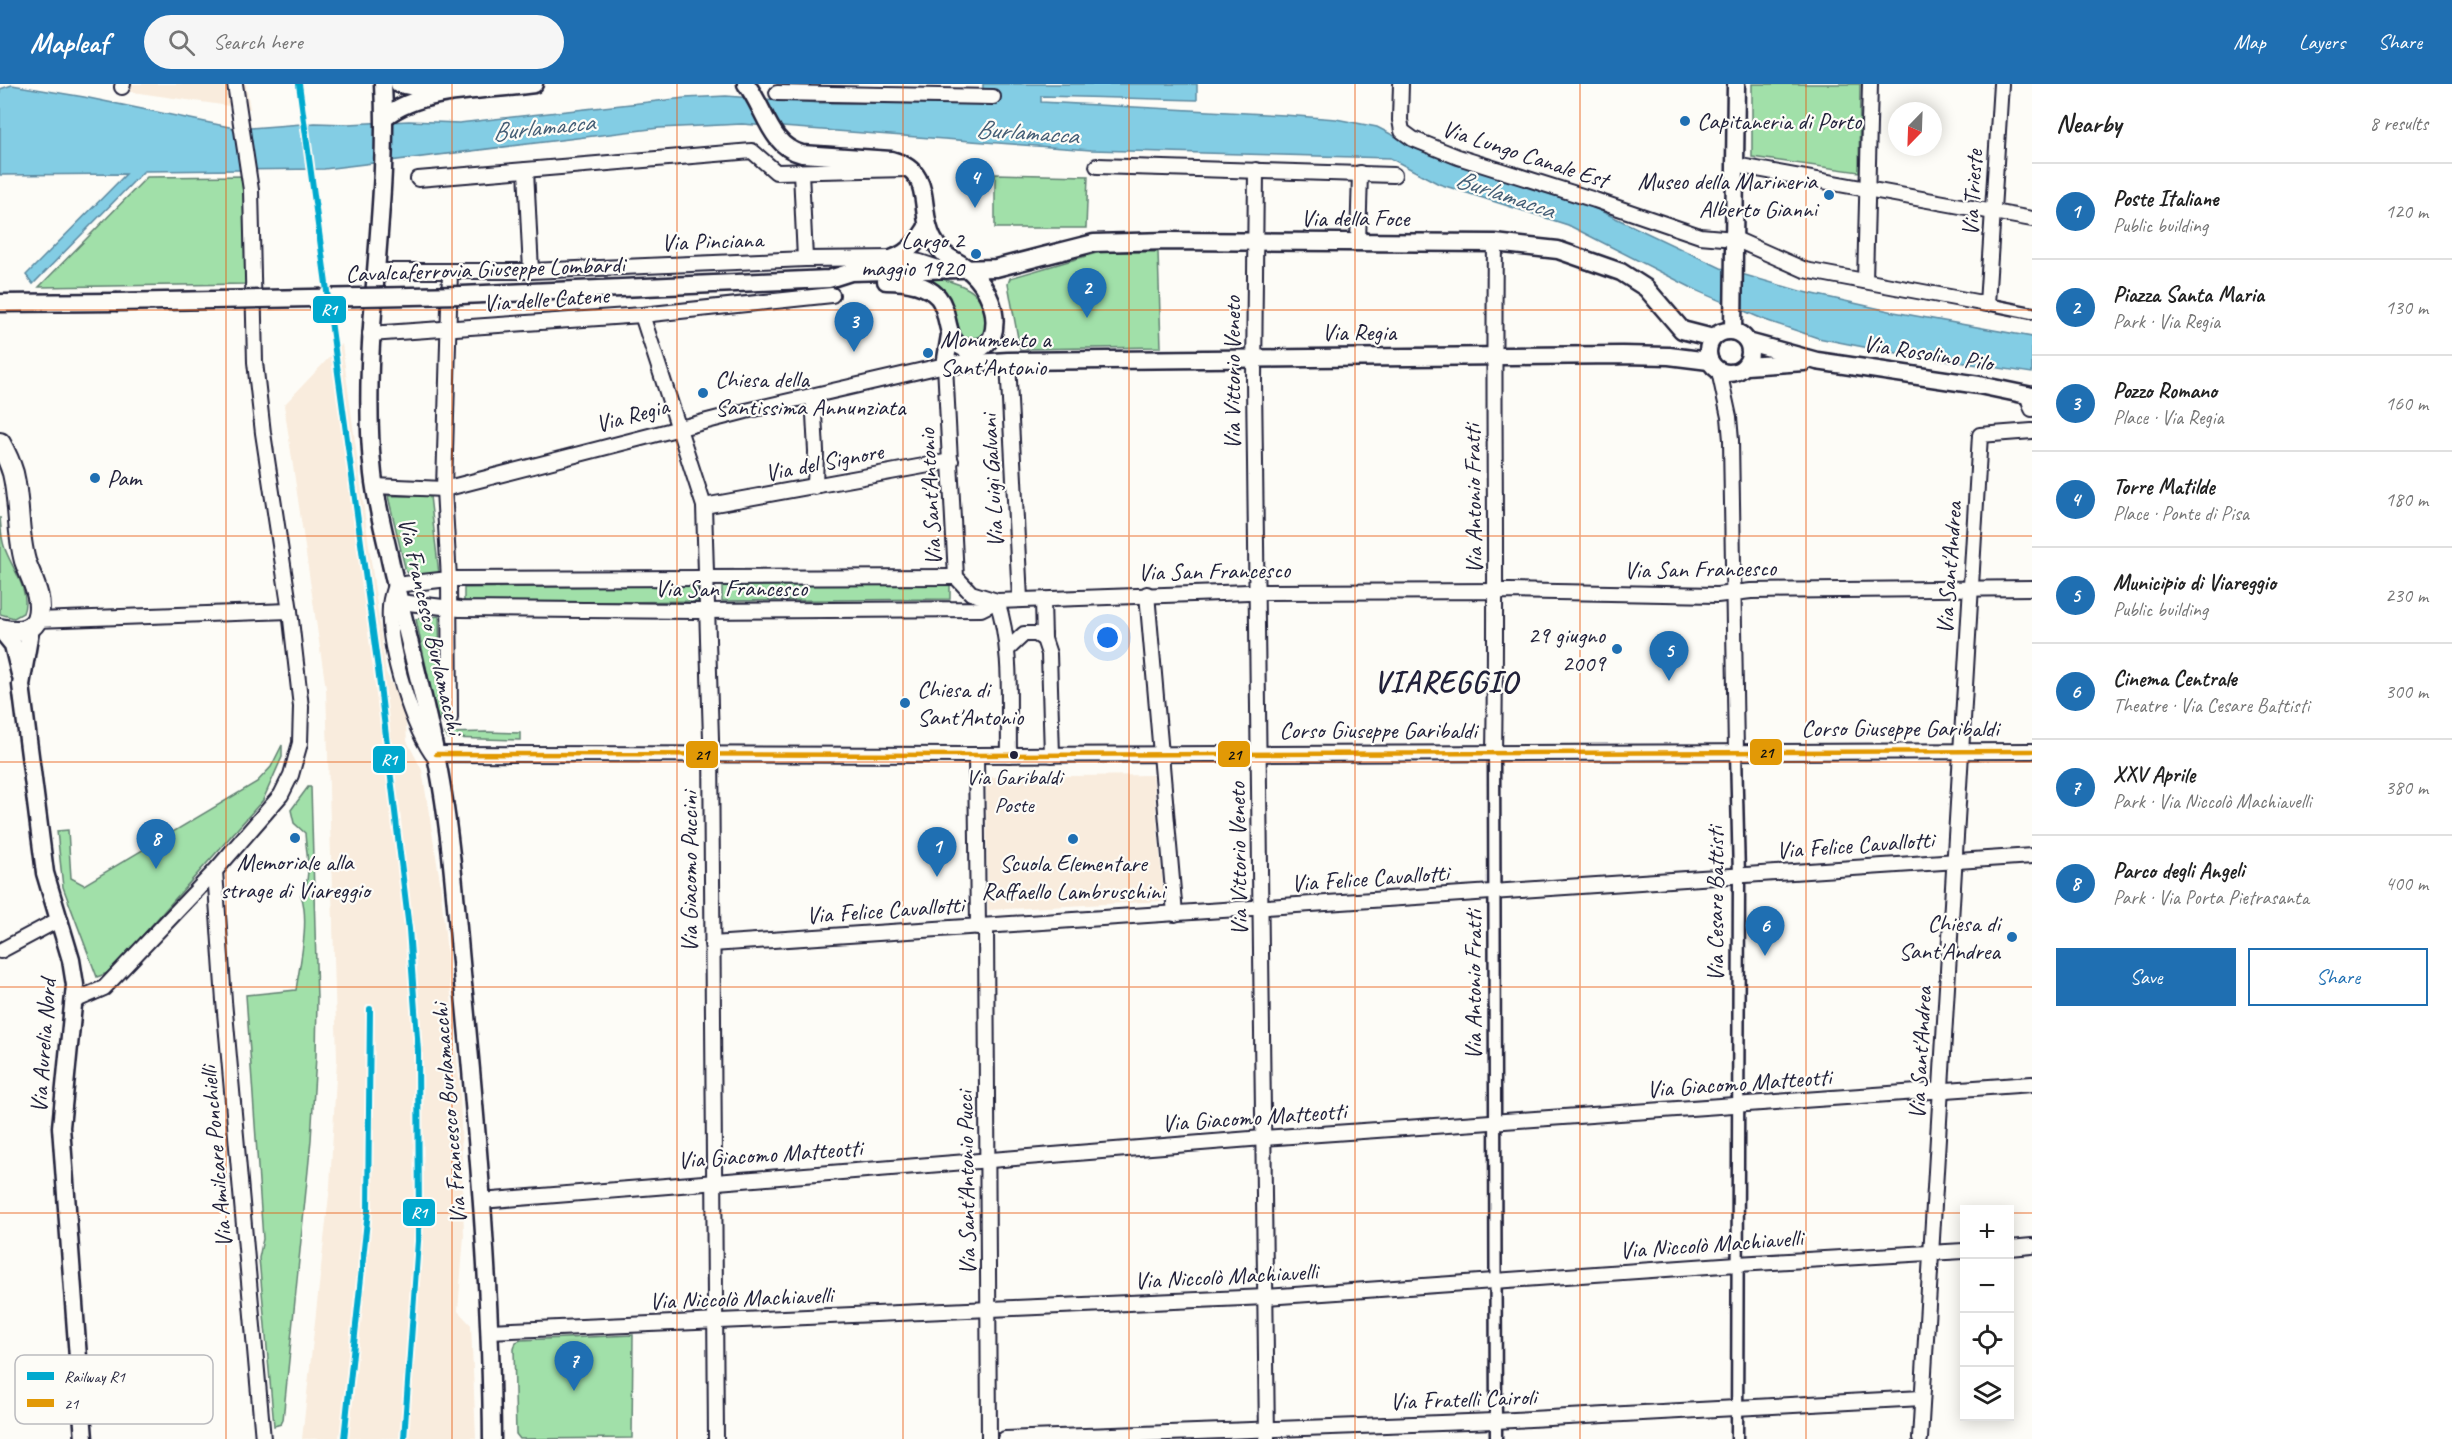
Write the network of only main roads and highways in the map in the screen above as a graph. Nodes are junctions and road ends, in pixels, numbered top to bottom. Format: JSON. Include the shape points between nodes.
{"nodes":[{"id":1,"x":0,"y":443,"type":"edge"},
{"id":2,"x":0,"y":629,"type":"edge"}],
"edges":[{"from":1,"to":2,"type":"main road","via":[[13,472],[19,530],[38,610],[34,623],[18,632]]}]}
